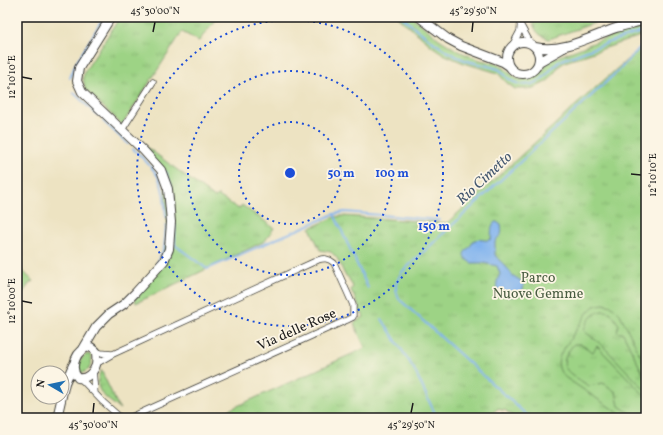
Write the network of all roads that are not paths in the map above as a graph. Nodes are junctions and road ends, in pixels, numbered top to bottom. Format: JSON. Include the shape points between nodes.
{"nodes":[{"id":1,"x":111,"y":17,"type":"edge"},
{"id":2,"x":419,"y":17,"type":"edge"},
{"id":3,"x":521,"y":17,"type":"edge"},
{"id":4,"x":646,"y":20,"type":"edge"},
{"id":5,"x":520,"y":24,"type":"junction"},
{"id":6,"x":533,"y":45,"type":"junction"},
{"id":7,"x":566,"y":47,"type":"junction"},
{"id":8,"x":511,"y":48,"type":"junction"},
{"id":9,"x":487,"y":56,"type":"junction"},
{"id":10,"x":539,"y":62,"type":"junction"},
{"id":11,"x":509,"y":66,"type":"junction"},
{"id":12,"x":153,"y":82,"type":"dead end"},
{"id":13,"x":122,"y":130,"type":"junction"},
{"id":14,"x":116,"y":310,"type":"junction"},
{"id":15,"x":83,"y":350,"type":"junction"},
{"id":16,"x":95,"y":350,"type":"junction"},
{"id":17,"x":112,"y":354,"type":"junction"},
{"id":18,"x":73,"y":365,"type":"junction"},
{"id":19,"x":95,"y":367,"type":"junction"},
{"id":20,"x":70,"y":372,"type":"edge"},
{"id":21,"x":80,"y":379,"type":"junction"},
{"id":22,"x":70,"y":384,"type":"edge"},
{"id":23,"x":95,"y":394,"type":"junction"},
{"id":24,"x":60,"y":405,"type":"edge"},
{"id":25,"x":57,"y":418,"type":"edge"},
{"id":26,"x":121,"y":418,"type":"edge"},
{"id":27,"x":130,"y":418,"type":"edge"}],
"edges":[{"from":1,"to":13,"type":"street","via":[[80,68],[77,81],[82,92]]},
{"from":2,"to":9,"type":"street","via":[[448,39],[472,52]]},
{"from":3,"to":5,"type":"street"},
{"from":4,"to":7,"type":"street"},
{"from":5,"to":6,"type":"street"},
{"from":5,"to":8,"type":"street","via":[[518,37]]},
{"from":6,"to":7,"type":"street","via":[[548,49]]},
{"from":6,"to":8,"type":"street","via":[[521,42]]},
{"from":6,"to":10,"type":"street","via":[[539,54]]},
{"from":7,"to":10,"type":"street"},
{"from":8,"to":9,"type":"street","via":[[503,53]]},
{"from":8,"to":11,"type":"street","via":[[507,55]]},
{"from":9,"to":11,"type":"street"},
{"from":10,"to":11,"type":"street","via":[[534,70],[525,74],[516,72]]},
{"from":12,"to":13,"type":"street"},
{"from":13,"to":14,"type":"street","via":[[163,174],[168,189],[172,222],[169,248],[164,260],[140,288]]},
{"from":14,"to":15,"type":"street","via":[[96,327]]},
{"from":14,"to":16,"type":"street","via":[[95,335]]},
{"from":15,"to":16,"type":"street","via":[[89,347]]},
{"from":15,"to":18,"type":"street"},
{"from":16,"to":17,"type":"street"},
{"from":16,"to":19,"type":"street"},
{"from":17,"to":19,"type":"street","name":"Via delle Rose"},
{"from":17,"to":27,"type":"street","name":"Via delle Rose","via":[[324,258],[334,263],[353,305],[353,316],[347,320]]},
{"from":18,"to":20,"type":"street"},
{"from":18,"to":21,"type":"street","via":[[73,370]]},
{"from":19,"to":21,"type":"street","via":[[86,377]]},
{"from":19,"to":23,"type":"street"},
{"from":21,"to":22,"type":"street"},
{"from":21,"to":23,"type":"street"},
{"from":23,"to":26,"type":"street"},
{"from":24,"to":25,"type":"street"}]}
